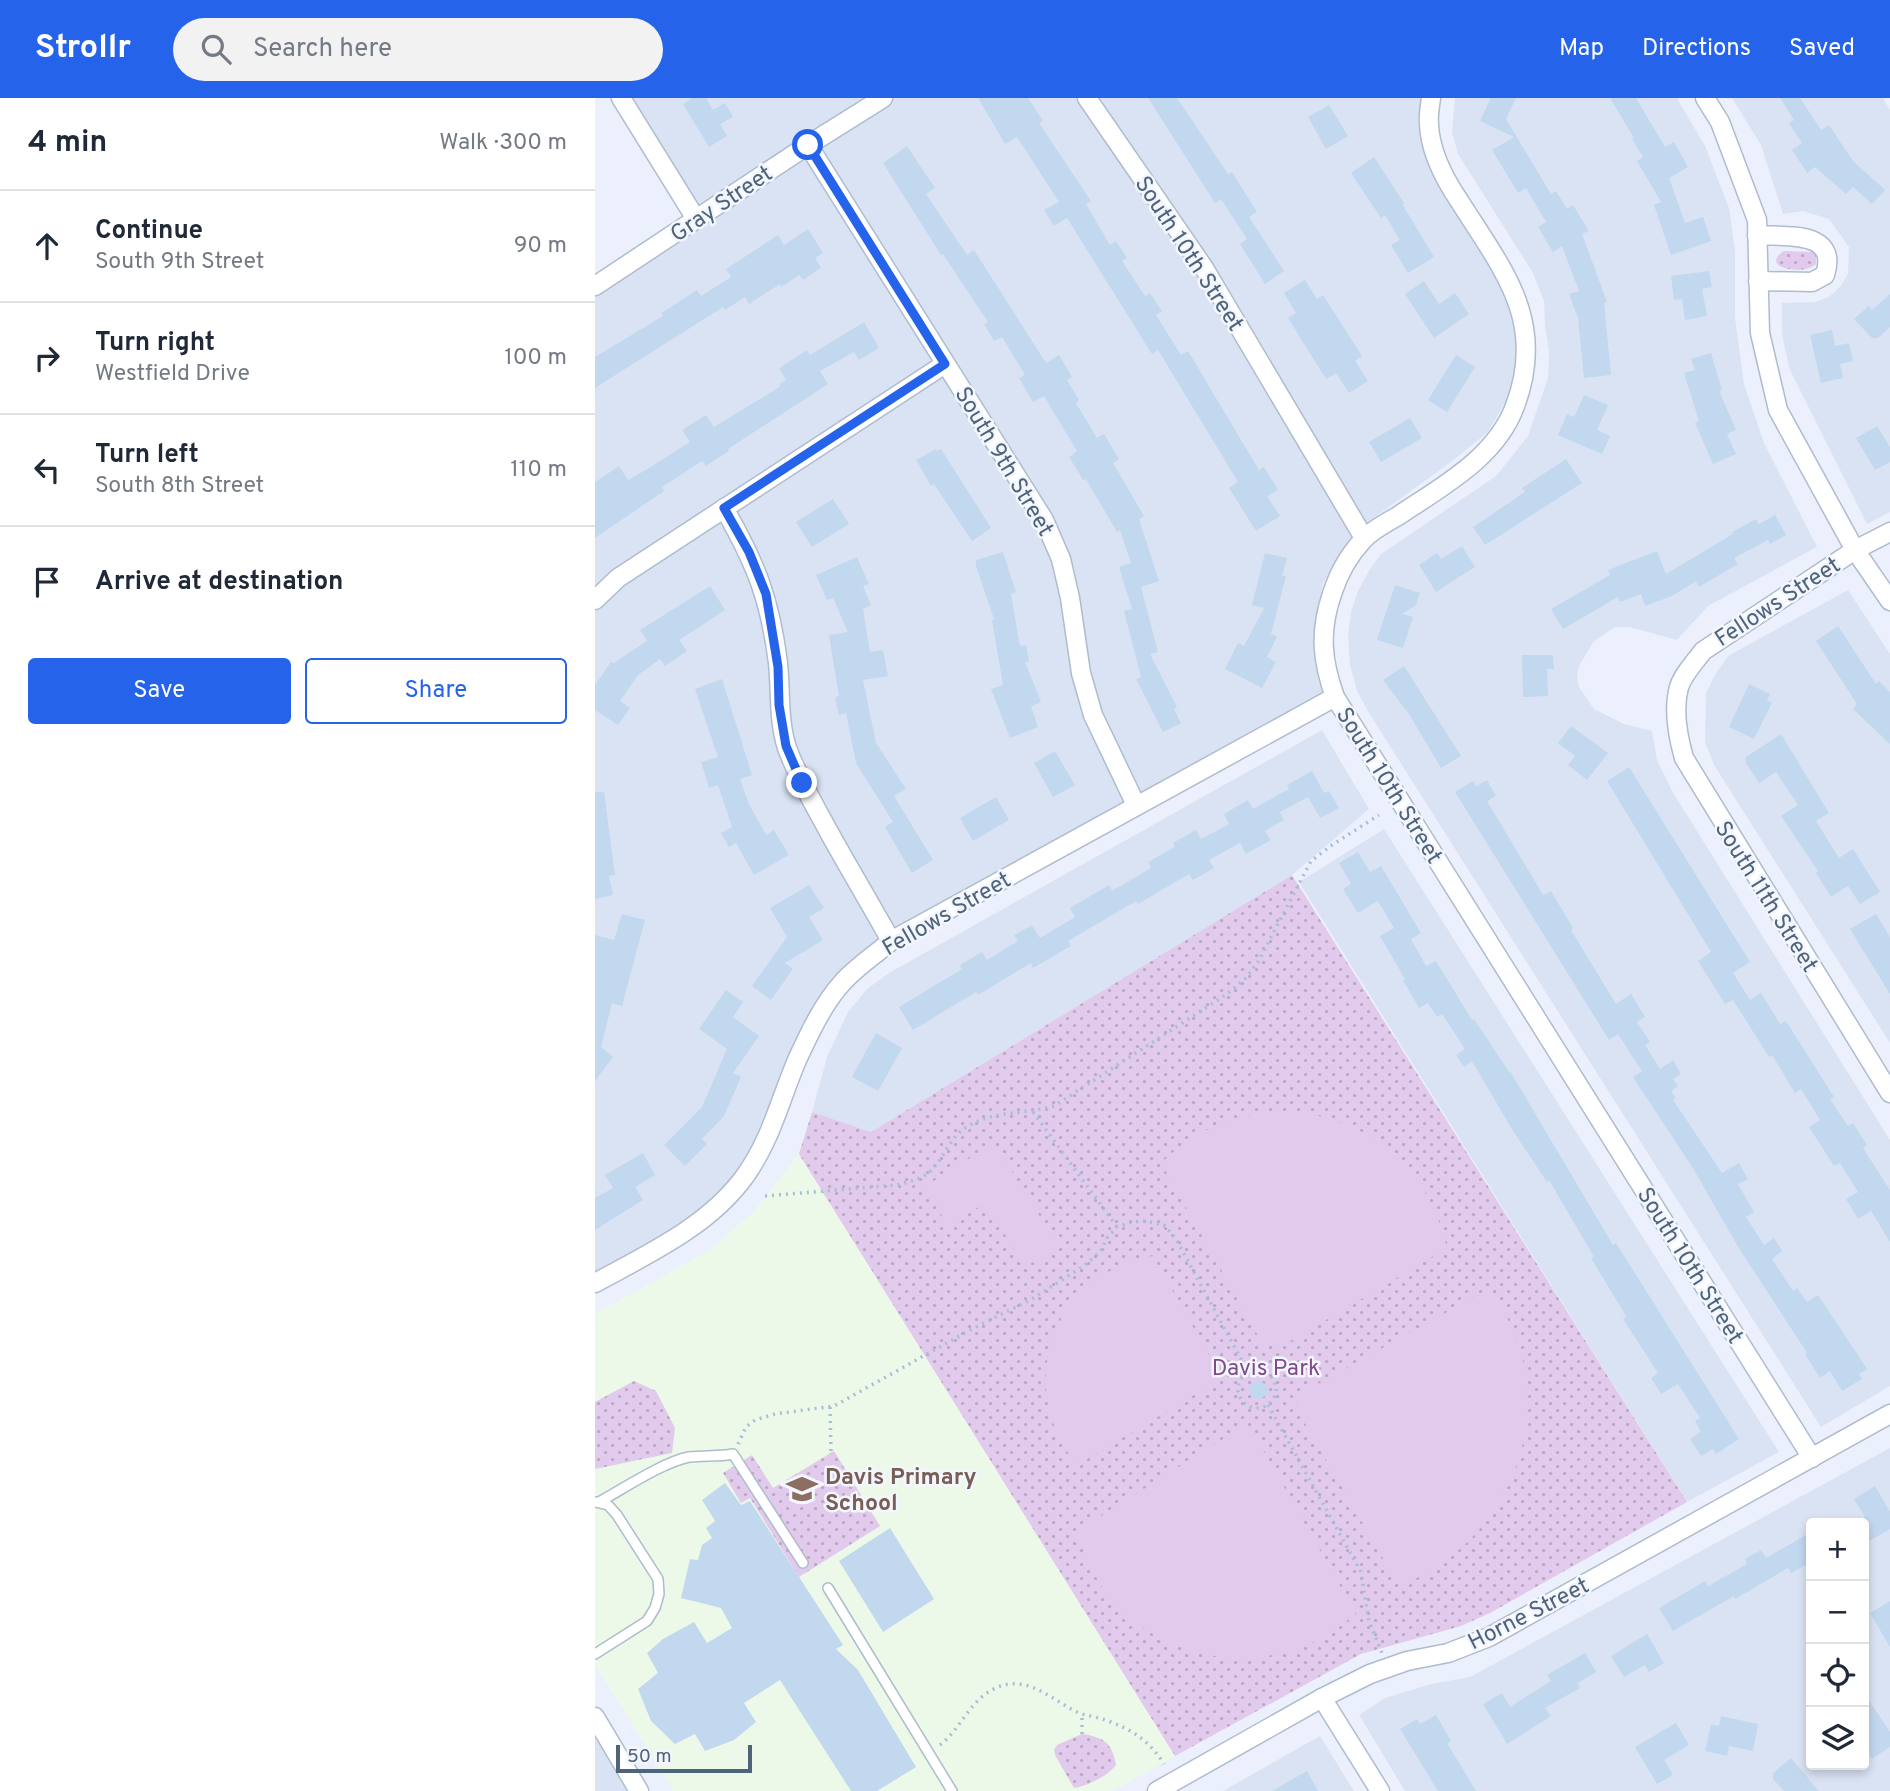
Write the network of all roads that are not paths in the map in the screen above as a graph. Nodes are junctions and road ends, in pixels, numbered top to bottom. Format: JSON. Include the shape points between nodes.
{"nodes":[{"id":1,"x":621,"y":98,"type":"edge"},
{"id":2,"x":883,"y":98,"type":"edge"},
{"id":3,"x":1087,"y":98,"type":"edge"},
{"id":4,"x":1431,"y":98,"type":"edge"},
{"id":5,"x":1705,"y":98,"type":"edge"},
{"id":6,"x":808,"y":145,"type":"junction"},
{"id":7,"x":696,"y":219,"type":"junction"},
{"id":8,"x":1757,"y":235,"type":"junction"},
{"id":9,"x":1758,"y":281,"type":"junction"},
{"id":10,"x":595,"y":286,"type":"edge"},
{"id":11,"x":945,"y":364,"type":"junction"},
{"id":12,"x":724,"y":508,"type":"junction"},
{"id":13,"x":1890,"y":531,"type":"edge"},
{"id":14,"x":1364,"y":538,"type":"junction"},
{"id":15,"x":1855,"y":550,"type":"junction"},
{"id":16,"x":595,"y":600,"type":"edge"},
{"id":17,"x":1890,"y":601,"type":"edge"},
{"id":18,"x":1679,"y":687,"type":"joint"},
{"id":19,"x":1335,"y":697,"type":"junction"},
{"id":20,"x":1136,"y":805,"type":"junction"},
{"id":21,"x":891,"y":941,"type":"junction"},
{"id":22,"x":1889,"y":1089,"type":"edge"},
{"id":23,"x":595,"y":1283,"type":"edge"},
{"id":24,"x":1890,"y":1414,"type":"edge"},
{"id":25,"x":1812,"y":1458,"type":"junction"},
{"id":26,"x":597,"y":1502,"type":"edge"},
{"id":27,"x":803,"y":1563,"type":"dead end"},
{"id":28,"x":828,"y":1588,"type":"dead end"},
{"id":29,"x":595,"y":1654,"type":"edge"},
{"id":30,"x":1322,"y":1698,"type":"junction"},
{"id":31,"x":595,"y":1717,"type":"edge"},
{"id":32,"x":639,"y":1791,"type":"edge"},
{"id":33,"x":952,"y":1791,"type":"edge"},
{"id":34,"x":1157,"y":1791,"type":"edge"},
{"id":35,"x":1380,"y":1791,"type":"edge"}],
"edges":[{"from":1,"to":7,"type":"street"},
{"from":2,"to":6,"type":"street","name":"Gray Street"},
{"from":3,"to":14,"type":"street","name":"South 10th Street","via":[[1204,268]]},
{"from":4,"to":14,"type":"street","via":[[1429,125],[1436,157],[1510,282],[1522,313],[1524,378],[1515,409],[1491,446],[1461,474]]},
{"from":5,"to":8,"type":"street","via":[[1725,134],[1757,219]]},
{"from":6,"to":7,"type":"street","name":"Gray Street"},
{"from":6,"to":11,"type":"street","name":"South 9th Street"},
{"from":7,"to":10,"type":"street","name":"Gray Street"},
{"from":8,"to":9,"type":"street"},
{"from":8,"to":9,"type":"street","via":[[1815,240],[1825,249],[1829,262],[1825,275],[1812,282]]},
{"from":9,"to":15,"type":"street","via":[[1760,333],[1778,410]]},
{"from":11,"to":12,"type":"street"},
{"from":11,"to":20,"type":"street","name":"South 9th Street","via":[[1044,520],[1061,559],[1093,715]]},
{"from":12,"to":16,"type":"street","via":[[618,578]]},
{"from":12,"to":21,"type":"street","via":[[766,594],[786,746]]},
{"from":13,"to":15,"type":"street","name":"Fellows Street"},
{"from":14,"to":19,"type":"street","name":"South 10th Street","via":[[1335,584],[1326,612],[1325,669]]},
{"from":15,"to":17,"type":"street"},
{"from":15,"to":18,"type":"street","name":"Fellows Street","via":[[1703,651]]},
{"from":18,"to":22,"type":"street","name":"South 11th Street","via":[[1678,736],[1683,758]]},
{"from":19,"to":20,"type":"street","name":"Fellows Street"},
{"from":19,"to":25,"type":"street","name":"South 10th Street"},
{"from":20,"to":21,"type":"street","name":"Fellows Street"},
{"from":21,"to":23,"type":"street","name":"Fellows Street","via":[[842,983],[814,1024],[767,1142],[744,1177],[715,1209],[673,1239]]},
{"from":24,"to":25,"type":"street","name":"Horne Street"},
{"from":25,"to":30,"type":"street","name":"Horne Street","via":[[1489,1637],[1370,1674]]},
{"from":26,"to":27,"type":"lane","via":[[673,1463],[733,1454]]},
{"from":26,"to":29,"type":"lane","via":[[617,1515],[658,1579],[659,1594],[647,1620]]},
{"from":28,"to":33,"type":"lane"},
{"from":30,"to":34,"type":"street","name":"Horne Street"},
{"from":30,"to":35,"type":"street"},
{"from":31,"to":32,"type":"street"}]}
